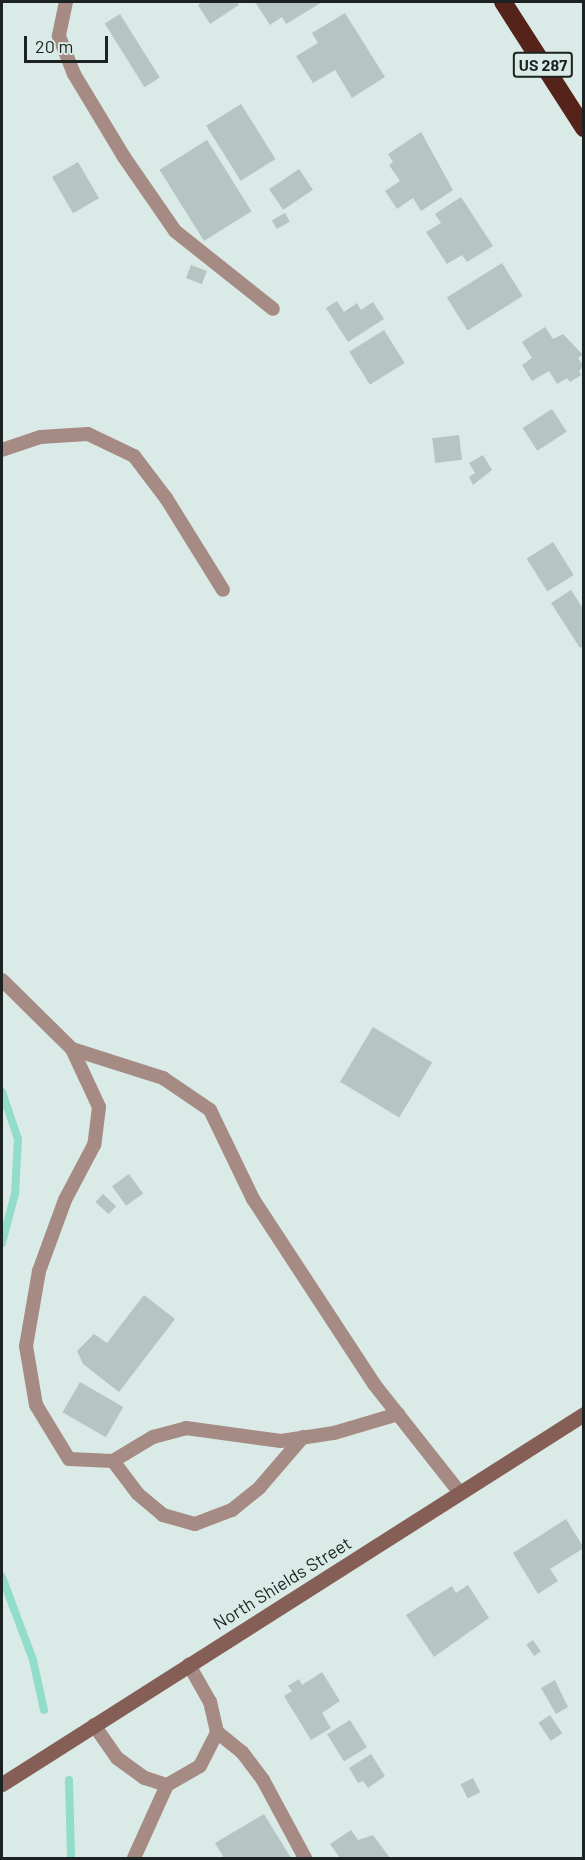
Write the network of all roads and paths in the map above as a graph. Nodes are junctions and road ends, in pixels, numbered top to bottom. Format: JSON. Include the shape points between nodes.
{"nodes":[{"id":1,"x":66,"y":2,"type":"edge"},
{"id":2,"x":503,"y":2,"type":"edge"},
{"id":3,"x":584,"y":128,"type":"edge"},
{"id":4,"x":273,"y":309,"type":"dead end"},
{"id":5,"x":2,"y":450,"type":"edge"},
{"id":6,"x":223,"y":590,"type":"dead end"},
{"id":7,"x":2,"y":980,"type":"edge"},
{"id":8,"x":72,"y":1049,"type":"junction"},
{"id":9,"x":398,"y":1414,"type":"junction"},
{"id":10,"x":584,"y":1414,"type":"edge"},
{"id":11,"x":303,"y":1437,"type":"junction"},
{"id":12,"x":113,"y":1461,"type":"junction"},
{"id":13,"x":460,"y":1493,"type":"junction"},
{"id":14,"x":189,"y":1665,"type":"junction"},
{"id":15,"x":94,"y":1725,"type":"junction"},
{"id":16,"x":217,"y":1732,"type":"junction"},
{"id":17,"x":2,"y":1784,"type":"edge"},
{"id":18,"x":167,"y":1785,"type":"junction"},
{"id":19,"x":134,"y":1858,"type":"edge"},
{"id":20,"x":305,"y":1858,"type":"edge"}],
"edges":[{"from":1,"to":4,"type":"lane","via":[[59,36],[74,74],[124,157],[175,231]]},
{"from":2,"to":3,"type":"highway","number":"US 287"},
{"from":5,"to":6,"type":"lane","via":[[40,437],[88,434],[134,456],[166,498]]},
{"from":7,"to":8,"type":"lane"},
{"from":8,"to":9,"type":"lane","via":[[163,1078],[210,1110],[253,1199]]},
{"from":8,"to":12,"type":"lane","via":[[99,1107],[94,1145],[65,1200],[39,1271],[26,1346],[36,1405],[69,1459]]},
{"from":9,"to":11,"type":"lane","via":[[334,1433]]},
{"from":9,"to":13,"type":"lane"},
{"from":10,"to":13,"type":"main road","name":"North Shields Street"},
{"from":11,"to":12,"type":"lane","via":[[281,1441],[186,1428],[153,1437]]},
{"from":11,"to":12,"type":"lane","via":[[260,1487],[232,1510],[195,1524],[163,1515],[138,1494]]},
{"from":13,"to":14,"type":"main road","name":"North Shields Street"},
{"from":14,"to":15,"type":"main road","name":"North Shields Street"},
{"from":14,"to":16,"type":"lane","via":[[210,1702]]},
{"from":15,"to":17,"type":"main road","name":"North Shields Street"},
{"from":15,"to":18,"type":"lane","via":[[117,1758],[145,1778]]},
{"from":16,"to":18,"type":"lane","via":[[200,1766]]},
{"from":16,"to":20,"type":"lane","via":[[242,1752],[263,1780]]},
{"from":18,"to":19,"type":"lane"}]}
